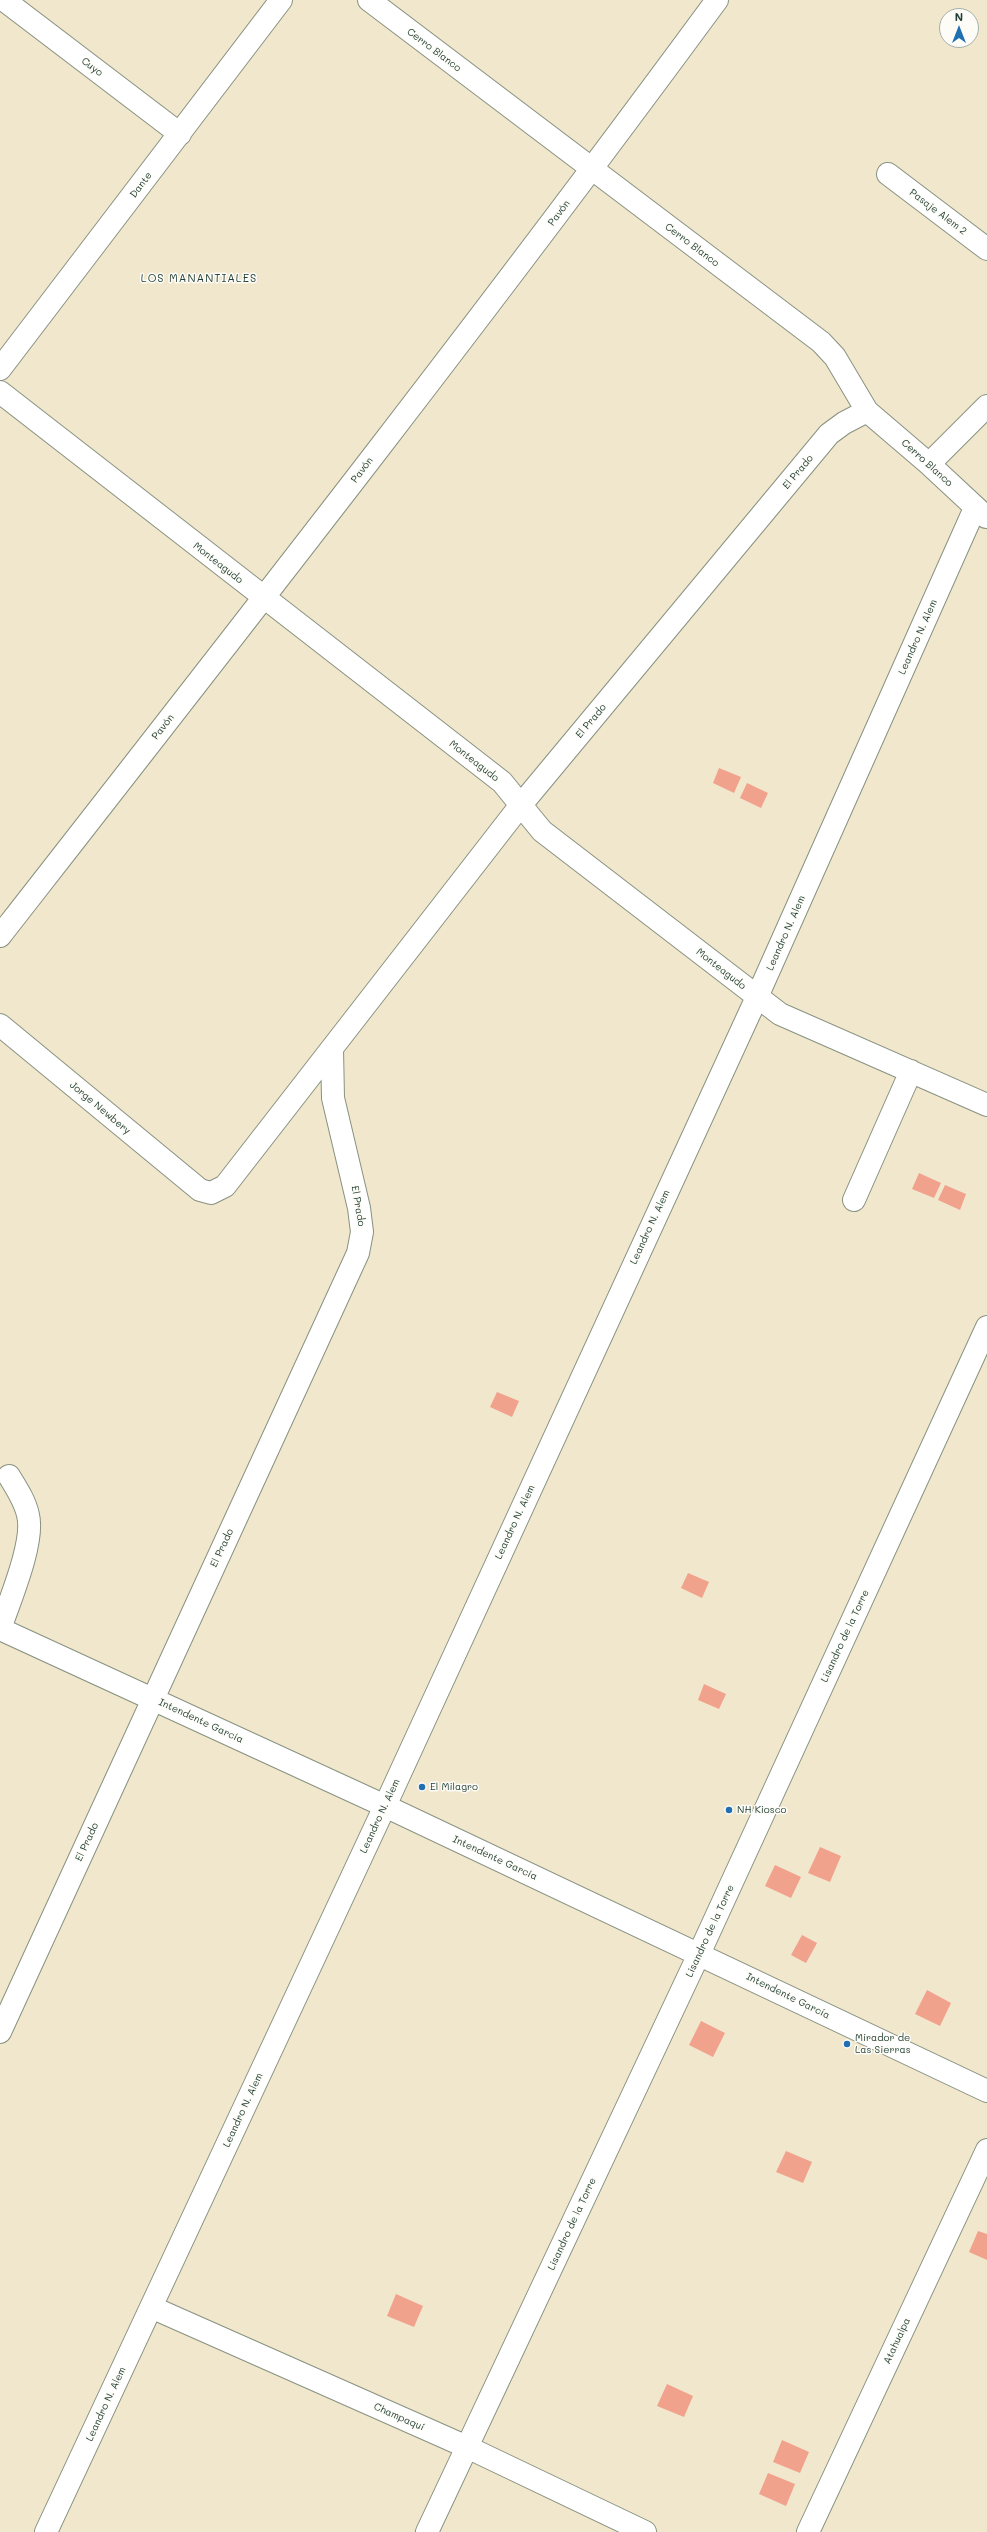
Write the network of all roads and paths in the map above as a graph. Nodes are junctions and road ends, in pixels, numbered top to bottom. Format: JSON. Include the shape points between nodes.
{"nodes":[{"id":1,"x":4,"y":0,"type":"edge"},
{"id":2,"x":281,"y":0,"type":"edge"},
{"id":3,"x":369,"y":0,"type":"edge"},
{"id":4,"x":717,"y":0,"type":"edge"},
{"id":5,"x":180,"y":134,"type":"junction"},
{"id":6,"x":591,"y":170,"type":"junction"},
{"id":7,"x":888,"y":174,"type":"dead end"},
{"id":8,"x":987,"y":250,"type":"edge"},
{"id":9,"x":0,"y":369,"type":"edge"},
{"id":10,"x":0,"y":392,"type":"edge"},
{"id":11,"x":987,"y":406,"type":"edge"},
{"id":12,"x":867,"y":412,"type":"junction"},
{"id":13,"x":929,"y":464,"type":"junction"},
{"id":14,"x":981,"y":513,"type":"edge"},
{"id":15,"x":264,"y":598,"type":"junction"},
{"id":16,"x":520,"y":806,"type":"junction"},
{"id":17,"x":0,"y":936,"type":"edge"},
{"id":18,"x":757,"y":997,"type":"junction"},
{"id":19,"x":0,"y":1025,"type":"edge"},
{"id":20,"x":332,"y":1049,"type":"junction"},
{"id":21,"x":911,"y":1071,"type":"junction"},
{"id":22,"x":303,"y":1086,"type":"junction"},
{"id":23,"x":333,"y":1098,"type":"junction"},
{"id":24,"x":987,"y":1105,"type":"edge"},
{"id":25,"x":200,"y":1190,"type":"joint"},
{"id":26,"x":854,"y":1200,"type":"dead end"},
{"id":27,"x":987,"y":1327,"type":"edge"},
{"id":28,"x":9,"y":1476,"type":"dead end"},
{"id":29,"x":0,"y":1629,"type":"edge"},
{"id":30,"x":152,"y":1698,"type":"junction"},
{"id":31,"x":385,"y":1806,"type":"junction"},
{"id":32,"x":699,"y":1954,"type":"junction"},
{"id":33,"x":0,"y":2032,"type":"edge"},
{"id":34,"x":987,"y":2091,"type":"edge"},
{"id":35,"x":987,"y":2150,"type":"edge"},
{"id":36,"x":151,"y":2307,"type":"junction"},
{"id":37,"x":467,"y":2447,"type":"junction"},
{"id":38,"x":46,"y":2532,"type":"edge"},
{"id":39,"x":427,"y":2532,"type":"edge"},
{"id":40,"x":645,"y":2532,"type":"edge"},
{"id":41,"x":808,"y":2532,"type":"edge"}],
"edges":[{"from":1,"to":5,"type":"street","name":"Cuyo"},
{"from":2,"to":5,"type":"street","name":"Dante"},
{"from":3,"to":6,"type":"street","name":"Cerro Blanco"},
{"from":4,"to":6,"type":"street","name":"Pavón"},
{"from":5,"to":9,"type":"street","name":"Dante"},
{"from":6,"to":12,"type":"street","name":"Cerro Blanco","via":[[821,342],[835,357]]},
{"from":6,"to":15,"type":"street","name":"Pavón"},
{"from":7,"to":8,"type":"street","name":"Pasaje Alem 2"},
{"from":10,"to":15,"type":"street","name":"Monteagudo"},
{"from":11,"to":13,"type":"street"},
{"from":12,"to":13,"type":"street","name":"Cerro Blanco"},
{"from":12,"to":16,"type":"street","name":"El Prado","via":[[844,423],[829,434]]},
{"from":13,"to":14,"type":"street","name":"Cerro Blanco"},
{"from":14,"to":18,"type":"street","name":"Leandro N. Alem"},
{"from":15,"to":16,"type":"street","name":"Monteagudo","via":[[502,782]]},
{"from":15,"to":17,"type":"street","name":"Pavón"},
{"from":16,"to":18,"type":"street","name":"Monteagudo","via":[[542,831]]},
{"from":16,"to":20,"type":"street","name":"El Prado"},
{"from":18,"to":21,"type":"street","name":"Monteagudo","via":[[780,1014]]},
{"from":18,"to":31,"type":"street","name":"Leandro N. Alem"},
{"from":19,"to":25,"type":"street","name":"Jorge Newbery"},
{"from":20,"to":22,"type":"street","name":"El Prado"},
{"from":20,"to":23,"type":"street","name":"El Prado"},
{"from":21,"to":24,"type":"street","name":"Monteagudo"},
{"from":21,"to":26,"type":"street"},
{"from":22,"to":23,"type":"street","via":[[320,1088]]},
{"from":22,"to":25,"type":"street","name":"El Prado","via":[[225,1186],[211,1193]]},
{"from":23,"to":30,"type":"street","name":"El Prado","via":[[360,1208],[362,1232],[358,1253]]},
{"from":27,"to":32,"type":"street","name":"Lisandro de la Torre"},
{"from":28,"to":29,"type":"street","via":[[22,1497],[29,1516],[30,1533]]},
{"from":29,"to":30,"type":"street","name":"Intendente García"},
{"from":30,"to":31,"type":"street","name":"Intendente García"},
{"from":30,"to":33,"type":"street","name":"El Prado"},
{"from":31,"to":32,"type":"street","name":"Intendente García"},
{"from":31,"to":36,"type":"street","name":"Leandro N. Alem"},
{"from":32,"to":34,"type":"street","name":"Intendente García"},
{"from":32,"to":37,"type":"street","name":"Lisandro de la Torre"},
{"from":35,"to":41,"type":"street","name":"Atahualpa"},
{"from":36,"to":37,"type":"street","name":"Champaquí"},
{"from":36,"to":38,"type":"street","name":"Leandro N. Alem"},
{"from":37,"to":39,"type":"street","name":"Lisandro de la Torre"},
{"from":37,"to":40,"type":"street","name":"Champaquí"}]}
